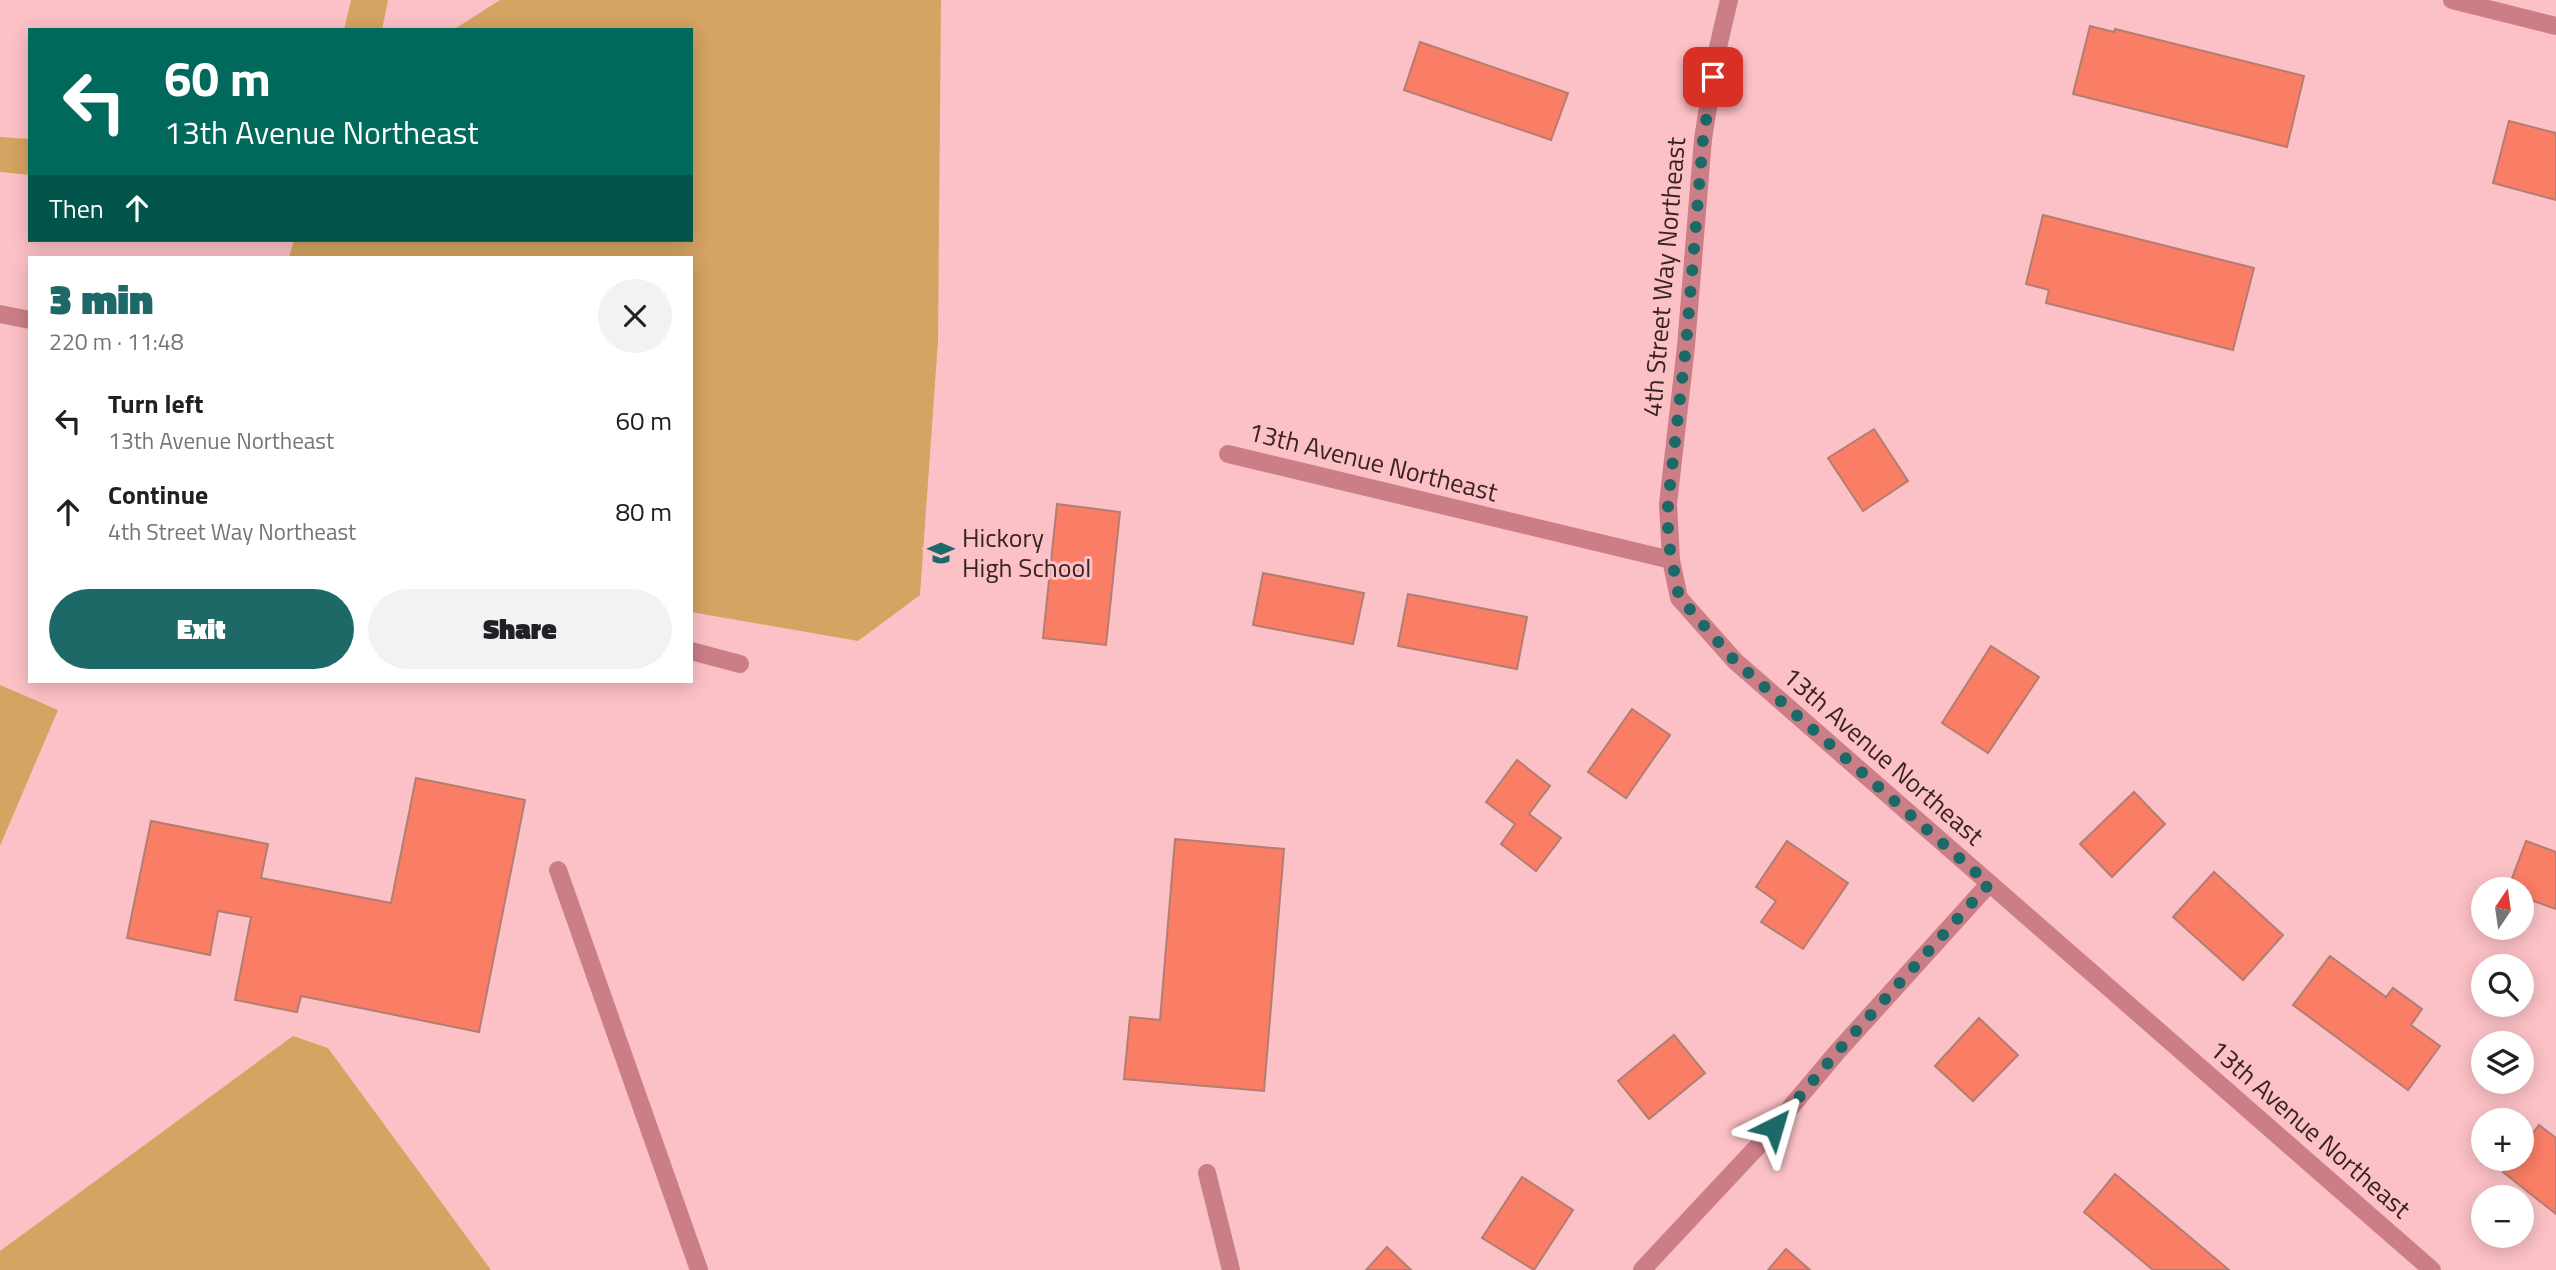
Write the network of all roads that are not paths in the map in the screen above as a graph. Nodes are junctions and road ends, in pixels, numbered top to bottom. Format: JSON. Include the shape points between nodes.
{"nodes":[{"id":1,"x":1730,"y":0,"type":"edge"},
{"id":2,"x":2452,"y":0,"type":"edge"},
{"id":3,"x":2556,"y":26,"type":"edge"},
{"id":4,"x":0,"y":314,"type":"edge"},
{"id":5,"x":28,"y":320,"type":"edge"},
{"id":6,"x":1228,"y":454,"type":"dead end"},
{"id":7,"x":1671,"y":561,"type":"junction"},
{"id":8,"x":693,"y":651,"type":"edge"},
{"id":9,"x":740,"y":664,"type":"dead end"},
{"id":10,"x":558,"y":870,"type":"dead end"},
{"id":11,"x":1989,"y":884,"type":"junction"},
{"id":12,"x":1208,"y":1173,"type":"dead end"},
{"id":13,"x":699,"y":1270,"type":"edge"},
{"id":14,"x":1231,"y":1270,"type":"edge"},
{"id":15,"x":1642,"y":1270,"type":"edge"},
{"id":16,"x":2432,"y":1270,"type":"edge"}],
"edges":[{"from":1,"to":7,"type":"street","name":"4th Street Way Northeast","via":[[1703,139],[1668,503]]},
{"from":2,"to":3,"type":"street"},
{"from":4,"to":5,"type":"street"},
{"from":6,"to":7,"type":"street","name":"13th Avenue Northeast"},
{"from":7,"to":11,"type":"street","name":"13th Avenue Northeast","via":[[1679,597],[1735,661]]},
{"from":8,"to":9,"type":"street"},
{"from":10,"to":13,"type":"street"},
{"from":11,"to":15,"type":"street"},
{"from":11,"to":16,"type":"street","name":"13th Avenue Northeast"},
{"from":12,"to":14,"type":"street"}]}
